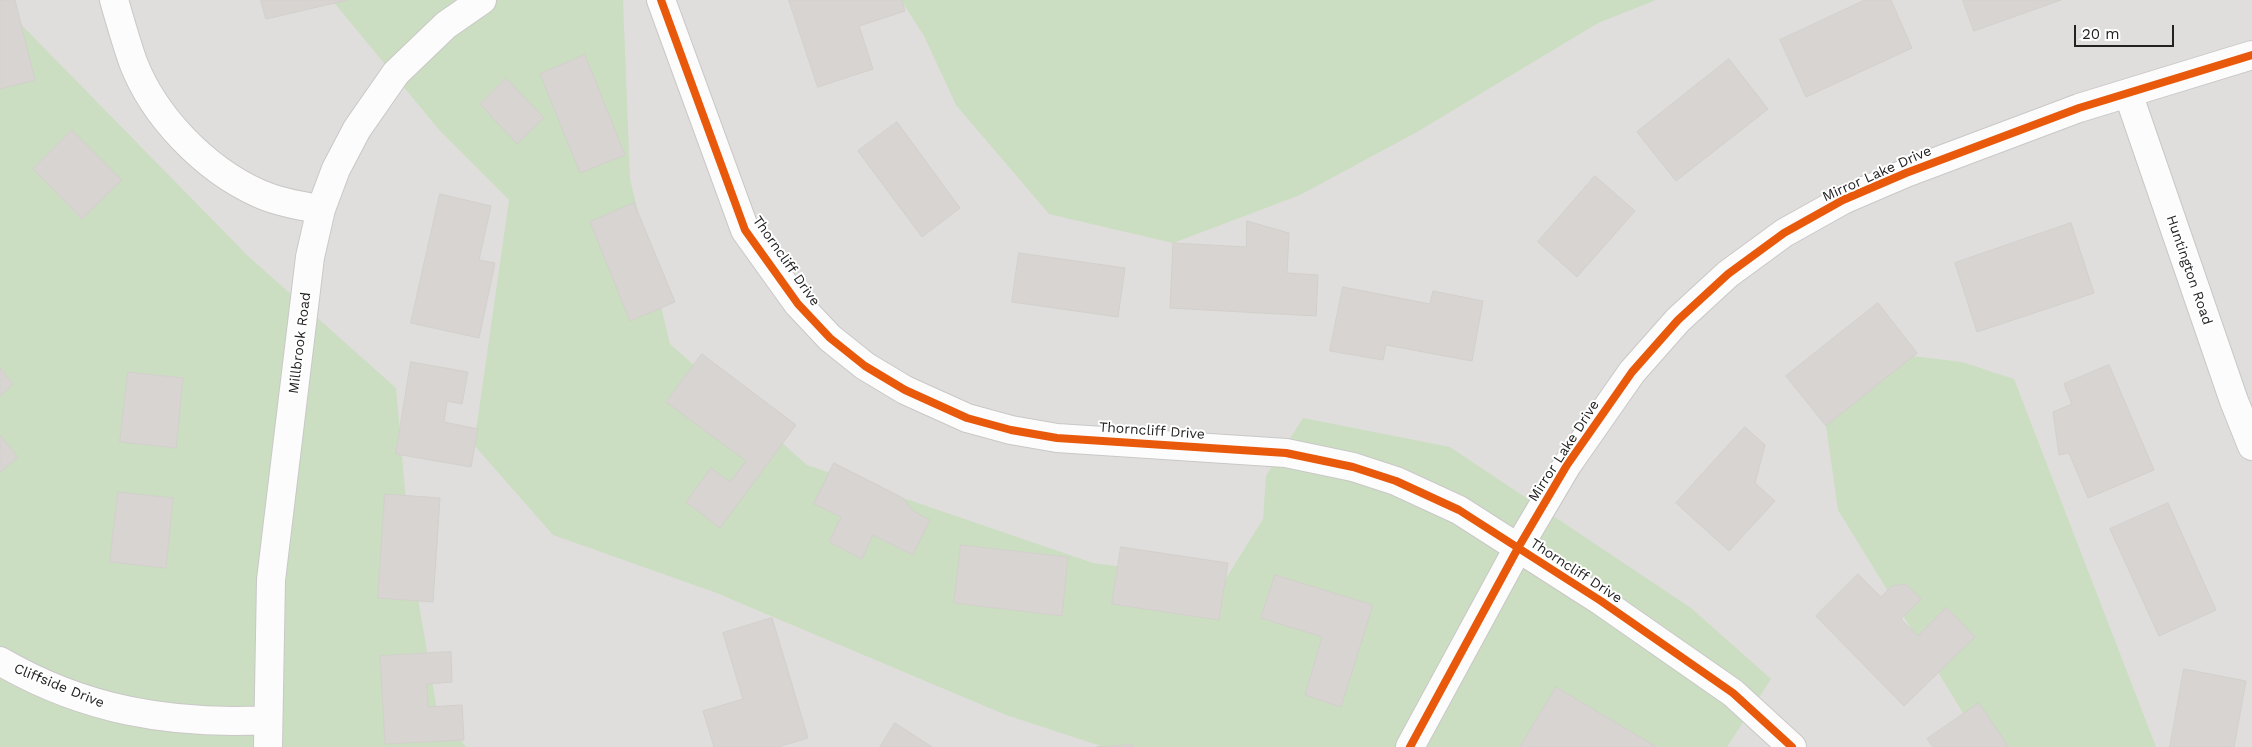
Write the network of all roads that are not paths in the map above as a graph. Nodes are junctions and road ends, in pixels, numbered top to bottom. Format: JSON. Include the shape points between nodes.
{"nodes":[{"id":1,"x":114,"y":0,"type":"edge"},
{"id":2,"x":482,"y":0,"type":"edge"},
{"id":3,"x":661,"y":0,"type":"edge"},
{"id":4,"x":2252,"y":55,"type":"edge"},
{"id":5,"x":2128,"y":93,"type":"junction"},
{"id":6,"x":321,"y":209,"type":"junction"},
{"id":7,"x":2252,"y":446,"type":"edge"},
{"id":8,"x":1518,"y":548,"type":"junction"},
{"id":9,"x":0,"y":661,"type":"edge"},
{"id":10,"x":267,"y":720,"type":"junction"},
{"id":11,"x":268,"y":747,"type":"edge"},
{"id":12,"x":1410,"y":747,"type":"edge"},
{"id":13,"x":1792,"y":747,"type":"edge"}],
"edges":[{"from":1,"to":6,"type":"street","via":[[134,64],[156,104],[185,140],[219,170],[258,193],[302,207]]},
{"from":2,"to":6,"type":"street","name":"Millbrook Road","via":[[446,24],[396,73],[356,128]]},
{"from":3,"to":8,"type":"street","name":"Thorncliff Drive","via":[[745,230],[798,304],[830,338],[865,366],[914,394],[967,418],[1012,430],[1057,438],[1286,453],[1353,467],[1459,510]]},
{"from":4,"to":5,"type":"street","name":"Mirror Lake Drive"},
{"from":5,"to":7,"type":"street","name":"Huntington Road"},
{"from":5,"to":8,"type":"street","name":"Mirror Lake Drive","via":[[1915,169],[1843,200],[1784,233],[1728,274],[1678,320],[1632,372],[1567,465]]},
{"from":6,"to":10,"type":"street","name":"Millbrook Road","via":[[310,257],[271,580]]},
{"from":8,"to":12,"type":"street","name":"Mirror Lake Drive"},
{"from":8,"to":13,"type":"street","name":"Thorncliff Drive","via":[[1733,692]]},
{"from":9,"to":10,"type":"street","name":"Cliffside Drive","via":[[88,701],[132,713],[224,722]]},
{"from":10,"to":11,"type":"street","name":"Millbrook Road"}]}
